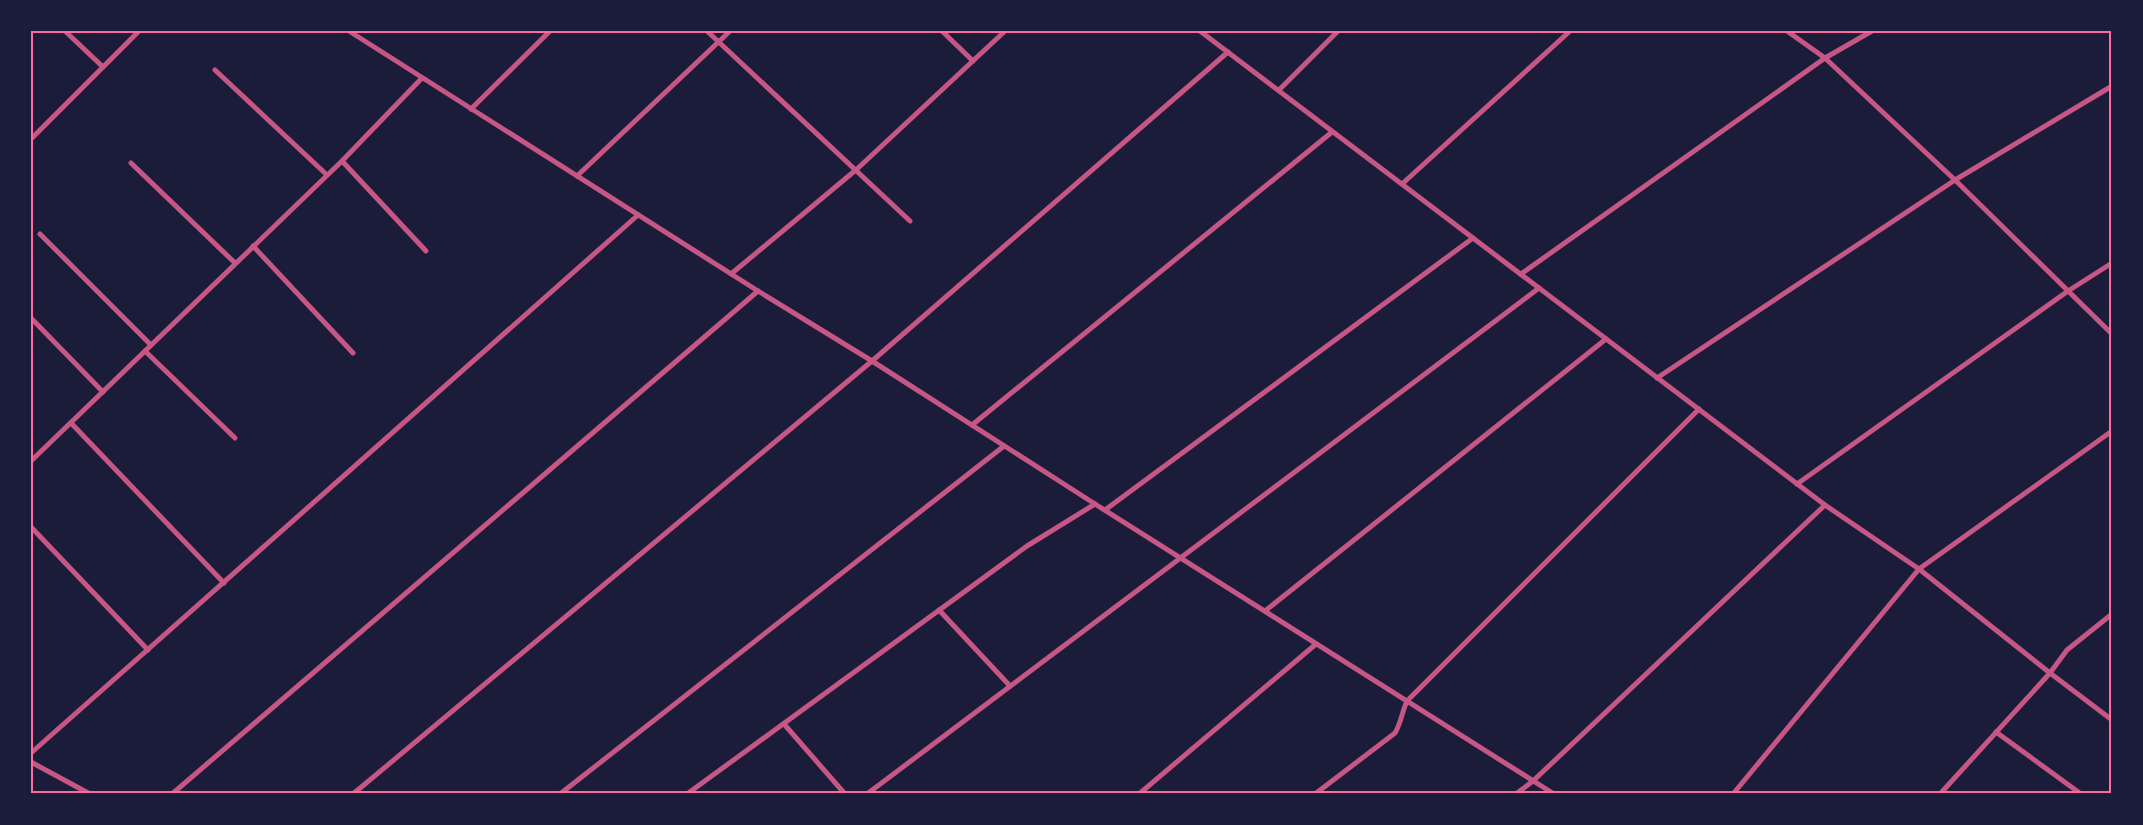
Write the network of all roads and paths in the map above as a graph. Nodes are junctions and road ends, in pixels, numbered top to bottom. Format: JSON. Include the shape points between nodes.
{"nodes":[{"id":1,"x":65,"y":31,"type":"edge"},
{"id":2,"x":139,"y":31,"type":"edge"},
{"id":3,"x":349,"y":31,"type":"edge"},
{"id":4,"x":550,"y":31,"type":"edge"},
{"id":5,"x":707,"y":31,"type":"edge"},
{"id":6,"x":730,"y":31,"type":"edge"},
{"id":7,"x":942,"y":31,"type":"edge"},
{"id":8,"x":1005,"y":31,"type":"edge"},
{"id":9,"x":1200,"y":31,"type":"edge"},
{"id":10,"x":1338,"y":31,"type":"edge"},
{"id":11,"x":1570,"y":31,"type":"edge"},
{"id":12,"x":1787,"y":31,"type":"edge"},
{"id":13,"x":1872,"y":31,"type":"edge"},
{"id":14,"x":719,"y":42,"type":"junction"},
{"id":15,"x":1228,"y":52,"type":"junction"},
{"id":16,"x":1825,"y":58,"type":"junction"},
{"id":17,"x":973,"y":61,"type":"junction"},
{"id":18,"x":103,"y":67,"type":"junction"},
{"id":19,"x":215,"y":70,"type":"dead end"},
{"id":20,"x":422,"y":78,"type":"junction"},
{"id":21,"x":2112,"y":86,"type":"edge"},
{"id":22,"x":1278,"y":90,"type":"junction"},
{"id":23,"x":471,"y":109,"type":"junction"},
{"id":24,"x":1332,"y":132,"type":"junction"},
{"id":25,"x":31,"y":139,"type":"edge"},
{"id":26,"x":342,"y":161,"type":"junction"},
{"id":27,"x":131,"y":163,"type":"dead end"},
{"id":28,"x":857,"y":169,"type":"junction"},
{"id":29,"x":327,"y":175,"type":"junction"},
{"id":30,"x":577,"y":176,"type":"junction"},
{"id":31,"x":1956,"y":180,"type":"junction"},
{"id":32,"x":1402,"y":184,"type":"junction"},
{"id":33,"x":638,"y":215,"type":"junction"},
{"id":34,"x":910,"y":221,"type":"dead end"},
{"id":35,"x":40,"y":234,"type":"dead end"},
{"id":36,"x":1473,"y":238,"type":"junction"},
{"id":37,"x":253,"y":246,"type":"junction"},
{"id":38,"x":426,"y":251,"type":"dead end"},
{"id":39,"x":235,"y":263,"type":"junction"},
{"id":40,"x":2112,"y":263,"type":"edge"},
{"id":41,"x":731,"y":274,"type":"junction"},
{"id":42,"x":1522,"y":274,"type":"junction"},
{"id":43,"x":1539,"y":288,"type":"junction"},
{"id":44,"x":758,"y":291,"type":"junction"},
{"id":45,"x":2068,"y":291,"type":"junction"},
{"id":46,"x":31,"y":318,"type":"edge"},
{"id":47,"x":2112,"y":334,"type":"edge"},
{"id":48,"x":1606,"y":339,"type":"junction"},
{"id":49,"x":151,"y":345,"type":"junction"},
{"id":50,"x":145,"y":351,"type":"junction"},
{"id":51,"x":353,"y":353,"type":"dead end"},
{"id":52,"x":872,"y":360,"type":"junction"},
{"id":53,"x":1658,"y":378,"type":"junction"},
{"id":54,"x":103,"y":392,"type":"junction"},
{"id":55,"x":1699,"y":409,"type":"junction"},
{"id":56,"x":71,"y":423,"type":"junction"},
{"id":57,"x":972,"y":426,"type":"junction"},
{"id":58,"x":2112,"y":431,"type":"edge"},
{"id":59,"x":235,"y":438,"type":"dead end"},
{"id":60,"x":1004,"y":446,"type":"junction"},
{"id":61,"x":31,"y":461,"type":"edge"},
{"id":62,"x":1797,"y":484,"type":"junction"},
{"id":63,"x":1095,"y":504,"type":"junction"},
{"id":64,"x":1826,"y":505,"type":"junction"},
{"id":65,"x":1105,"y":510,"type":"junction"},
{"id":66,"x":31,"y":526,"type":"edge"},
{"id":67,"x":1180,"y":558,"type":"junction"},
{"id":68,"x":1919,"y":569,"type":"junction"},
{"id":69,"x":224,"y":583,"type":"junction"},
{"id":70,"x":940,"y":610,"type":"junction"},
{"id":71,"x":1265,"y":611,"type":"junction"},
{"id":72,"x":2112,"y":614,"type":"edge"},
{"id":73,"x":1316,"y":644,"type":"junction"},
{"id":74,"x":148,"y":650,"type":"junction"},
{"id":75,"x":2050,"y":673,"type":"junction"},
{"id":76,"x":1010,"y":686,"type":"junction"},
{"id":77,"x":1407,"y":701,"type":"junction"},
{"id":78,"x":2112,"y":720,"type":"edge"},
{"id":79,"x":784,"y":724,"type":"junction"},
{"id":80,"x":1996,"y":732,"type":"junction"},
{"id":81,"x":31,"y":753,"type":"edge"},
{"id":82,"x":31,"y":762,"type":"edge"},
{"id":83,"x":1533,"y":781,"type":"junction"},
{"id":84,"x":90,"y":794,"type":"edge"},
{"id":85,"x":172,"y":794,"type":"edge"},
{"id":86,"x":354,"y":794,"type":"edge"},
{"id":87,"x":560,"y":794,"type":"edge"},
{"id":88,"x":686,"y":794,"type":"edge"},
{"id":89,"x":845,"y":794,"type":"edge"},
{"id":90,"x":867,"y":794,"type":"edge"},
{"id":91,"x":1139,"y":794,"type":"edge"},
{"id":92,"x":1315,"y":794,"type":"edge"},
{"id":93,"x":1516,"y":794,"type":"edge"},
{"id":94,"x":1554,"y":794,"type":"edge"},
{"id":95,"x":1733,"y":794,"type":"edge"},
{"id":96,"x":1940,"y":794,"type":"edge"},
{"id":97,"x":2081,"y":794,"type":"edge"}],
"edges":[{"from":1,"to":18,"type":"street"},
{"from":2,"to":18,"type":"street"},
{"from":3,"to":20,"type":"street"},
{"from":4,"to":23,"type":"street"},
{"from":5,"to":14,"type":"street"},
{"from":6,"to":14,"type":"street"},
{"from":7,"to":17,"type":"street"},
{"from":8,"to":17,"type":"street"},
{"from":9,"to":15,"type":"street"},
{"from":10,"to":22,"type":"street"},
{"from":11,"to":32,"type":"street"},
{"from":12,"to":16,"type":"street"},
{"from":13,"to":16,"type":"street"},
{"from":14,"to":28,"type":"street"},
{"from":14,"to":30,"type":"street"},
{"from":15,"to":22,"type":"street"},
{"from":15,"to":52,"type":"street"},
{"from":16,"to":31,"type":"street"},
{"from":16,"to":42,"type":"street"},
{"from":17,"to":28,"type":"street"},
{"from":18,"to":25,"type":"street"},
{"from":19,"to":29,"type":"street"},
{"from":20,"to":23,"type":"street"},
{"from":20,"to":26,"type":"street"},
{"from":21,"to":31,"type":"street"},
{"from":22,"to":24,"type":"street"},
{"from":23,"to":30,"type":"street"},
{"from":24,"to":32,"type":"street"},
{"from":24,"to":57,"type":"street"},
{"from":26,"to":29,"type":"street"},
{"from":26,"to":38,"type":"street"},
{"from":27,"to":39,"type":"street"},
{"from":28,"to":34,"type":"street"},
{"from":28,"to":41,"type":"street"},
{"from":29,"to":37,"type":"street"},
{"from":30,"to":33,"type":"street"},
{"from":31,"to":45,"type":"street"},
{"from":31,"to":53,"type":"street"},
{"from":32,"to":36,"type":"street"},
{"from":33,"to":41,"type":"street"},
{"from":33,"to":69,"type":"street"},
{"from":35,"to":49,"type":"street"},
{"from":36,"to":42,"type":"street"},
{"from":36,"to":65,"type":"street"},
{"from":37,"to":39,"type":"street"},
{"from":37,"to":51,"type":"street"},
{"from":39,"to":49,"type":"street"},
{"from":40,"to":45,"type":"street"},
{"from":41,"to":44,"type":"street"},
{"from":42,"to":43,"type":"street"},
{"from":43,"to":48,"type":"street"},
{"from":43,"to":67,"type":"street"},
{"from":44,"to":52,"type":"street"},
{"from":44,"to":85,"type":"street"},
{"from":45,"to":47,"type":"street"},
{"from":45,"to":62,"type":"street"},
{"from":46,"to":54,"type":"street"},
{"from":48,"to":53,"type":"street"},
{"from":48,"to":71,"type":"street"},
{"from":49,"to":50,"type":"street"},
{"from":50,"to":54,"type":"street"},
{"from":50,"to":59,"type":"street"},
{"from":52,"to":57,"type":"street"},
{"from":52,"to":86,"type":"street"},
{"from":53,"to":55,"type":"street"},
{"from":54,"to":56,"type":"street"},
{"from":55,"to":62,"type":"street"},
{"from":55,"to":77,"type":"street"},
{"from":56,"to":61,"type":"street"},
{"from":56,"to":69,"type":"street"},
{"from":57,"to":60,"type":"street"},
{"from":58,"to":68,"type":"street"},
{"from":60,"to":63,"type":"street"},
{"from":60,"to":87,"type":"street"},
{"from":62,"to":64,"type":"street"},
{"from":63,"to":65,"type":"street"},
{"from":63,"to":70,"type":"street","via":[[1026,546]]},
{"from":64,"to":68,"type":"street"},
{"from":64,"to":83,"type":"street"},
{"from":65,"to":67,"type":"street"},
{"from":66,"to":74,"type":"street"},
{"from":67,"to":71,"type":"street"},
{"from":67,"to":76,"type":"street"},
{"from":68,"to":75,"type":"street"},
{"from":68,"to":95,"type":"street"},
{"from":69,"to":74,"type":"street"},
{"from":70,"to":76,"type":"street"},
{"from":70,"to":79,"type":"street"},
{"from":71,"to":73,"type":"street"},
{"from":72,"to":75,"type":"street","via":[[2067,650]]},
{"from":73,"to":77,"type":"street"},
{"from":73,"to":91,"type":"street"},
{"from":74,"to":81,"type":"street"},
{"from":75,"to":78,"type":"street"},
{"from":75,"to":80,"type":"street"},
{"from":76,"to":90,"type":"street"},
{"from":77,"to":83,"type":"street"},
{"from":77,"to":92,"type":"street","via":[[1395,733]]},
{"from":79,"to":88,"type":"street"},
{"from":79,"to":89,"type":"street"},
{"from":80,"to":96,"type":"street"},
{"from":80,"to":97,"type":"street"},
{"from":82,"to":84,"type":"street"},
{"from":83,"to":93,"type":"street"},
{"from":83,"to":94,"type":"street"}]}
